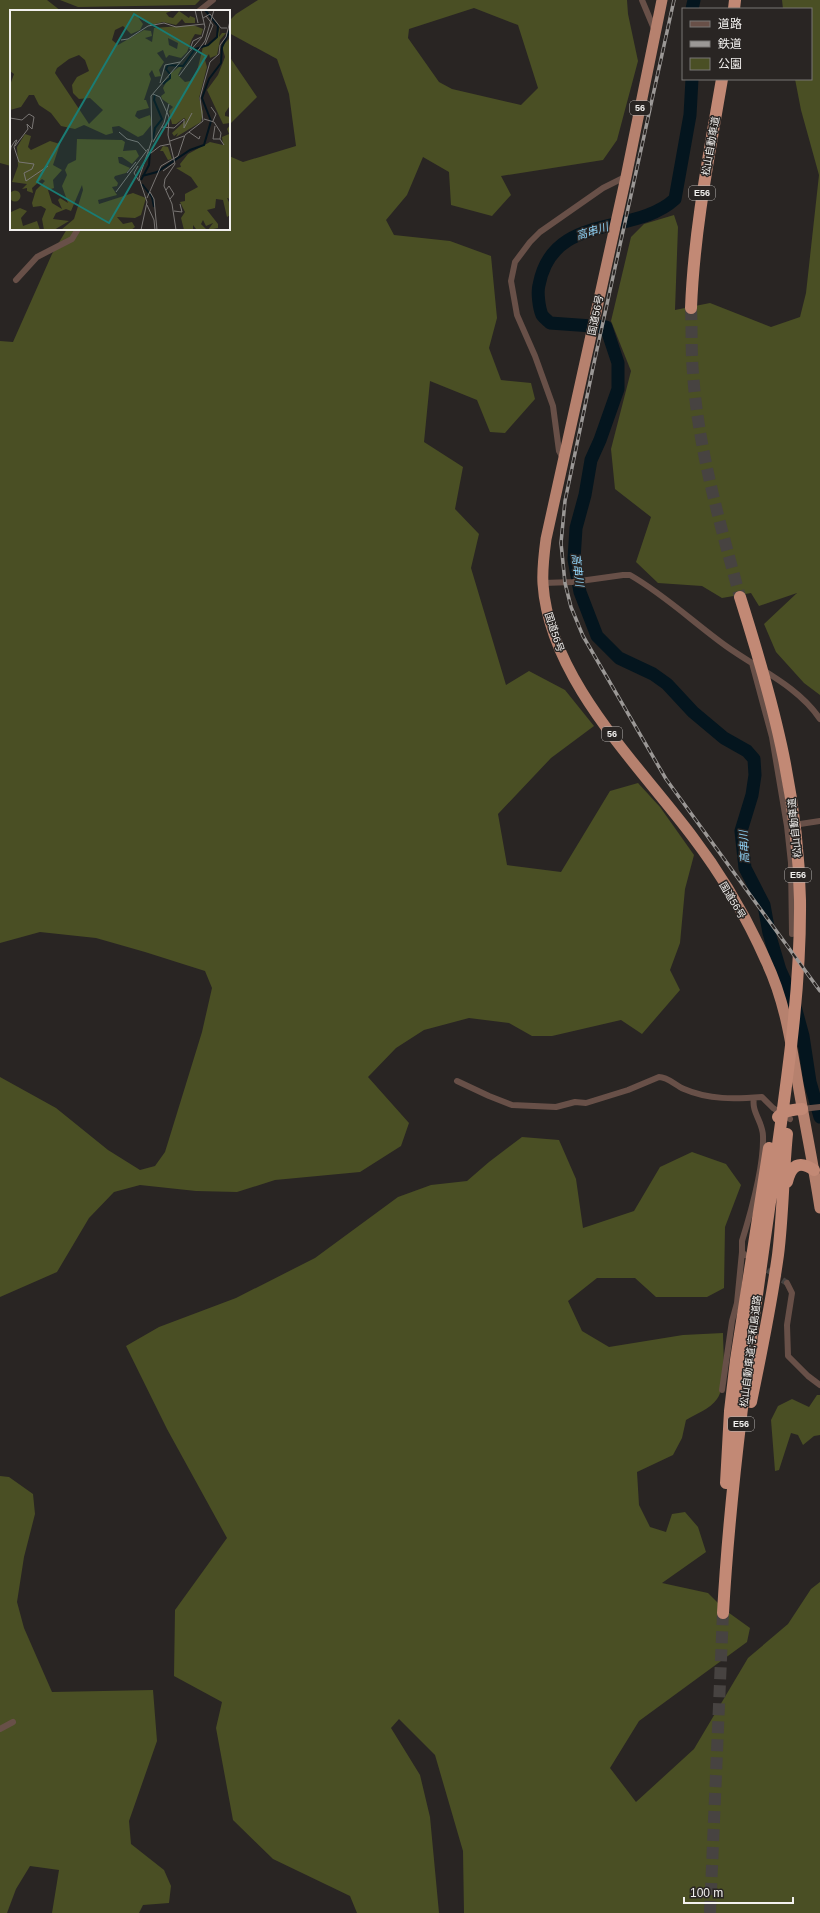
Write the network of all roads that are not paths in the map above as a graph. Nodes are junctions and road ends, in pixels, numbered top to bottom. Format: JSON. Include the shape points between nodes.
{"nodes":[{"id":1,"x":213,"y":0,"type":"edge"},
{"id":2,"x":642,"y":0,"type":"edge"},
{"id":3,"x":662,"y":0,"type":"edge"},
{"id":4,"x":200,"y":10,"type":"edge"},
{"id":5,"x":655,"y":33,"type":"junction"},
{"id":6,"x":722,"y":80,"type":"edge"},
{"id":7,"x":626,"y":177,"type":"junction"},
{"id":8,"x":77,"y":230,"type":"edge"},
{"id":9,"x":16,"y":280,"type":"dead end"},
{"id":10,"x":691,"y":308,"type":"tunnel mouth"},
{"id":11,"x":563,"y":458,"type":"junction"},
{"id":12,"x":543,"y":583,"type":"junction"},
{"id":13,"x":740,"y":597,"type":"tunnel mouth"},
{"id":14,"x":752,"y":663,"type":"junction"},
{"id":15,"x":820,"y":719,"type":"edge"},
{"id":16,"x":820,"y":821,"type":"edge"},
{"id":17,"x":787,"y":826,"type":"junction"},
{"id":18,"x":792,"y":934,"type":"dead end"},
{"id":19,"x":457,"y":1081,"type":"dead end"},
{"id":20,"x":754,"y":1098,"type":"junction"},
{"id":21,"x":820,"y":1107,"type":"edge"},
{"id":22,"x":807,"y":1108,"type":"junction"},
{"id":23,"x":785,"y":1115,"type":"junction"},
{"id":24,"x":814,"y":1170,"type":"junction"},
{"id":25,"x":785,"y":1190,"type":"junction"},
{"id":26,"x":820,"y":1208,"type":"edge"},
{"id":27,"x":787,"y":1283,"type":"dead end"},
{"id":28,"x":820,"y":1385,"type":"edge"},
{"id":29,"x":722,"y":1390,"type":"dead end"},
{"id":30,"x":734,"y":1476,"type":"junction"},
{"id":31,"x":725,"y":1575,"type":"junction"},
{"id":32,"x":723,"y":1614,"type":"tunnel mouth"},
{"id":33,"x":13,"y":1722,"type":"dead end"},
{"id":34,"x":0,"y":1729,"type":"edge"}],
"edges":[{"from":1,"to":4,"type":"street"},
{"from":2,"to":5,"type":"street"},
{"from":3,"to":5,"type":"highway","name":"国道56号","number":"56"},
{"from":5,"to":7,"type":"highway","name":"国道56号","number":"56"},
{"from":6,"to":10,"type":"highway","name":"松山自動車道","number":"E56","via":[[699,213]]},
{"from":7,"to":11,"type":"highway","name":"国道56号","number":"56"},
{"from":7,"to":11,"type":"street","via":[[603,188],[540,232],[515,262],[511,280],[517,315],[553,406],[559,451]]},
{"from":8,"to":9,"type":"street","via":[[72,239],[37,257]]},
{"from":11,"to":12,"type":"highway","name":"国道56号","number":"56","via":[[546,539]]},
{"from":12,"to":14,"type":"street","via":[[630,575],[671,603],[725,646]]},
{"from":12,"to":22,"type":"highway","name":"国道56号","number":"56","via":[[556,642],[578,686],[596,714],[707,857],[744,917],[766,960],[785,1009]]},
{"from":13,"to":23,"type":"highway","name":"松山自動車道","number":"E56","via":[[769,691],[789,780],[798,870],[800,925]]},
{"from":14,"to":15,"type":"street","via":[[800,695],[812,706]]},
{"from":14,"to":17,"type":"street","via":[[772,737]]},
{"from":16,"to":17,"type":"street"},
{"from":17,"to":18,"type":"street","via":[[791,864]]},
{"from":19,"to":20,"type":"street","via":[[512,1105],[556,1107],[575,1102],[586,1103],[659,1077],[712,1098]]},
{"from":20,"to":23,"type":"street","via":[[762,1097]]},
{"from":20,"to":29,"type":"street","via":[[754,1107],[764,1134],[760,1166],[742,1241],[743,1254],[737,1303]]},
{"from":21,"to":22,"type":"street"},
{"from":22,"to":23,"type":"highway"},
{"from":22,"to":24,"type":"highway","name":"国道56号","number":"56"},
{"from":23,"to":25,"type":"highway"},
{"from":23,"to":30,"type":"highway","name":"松山自動車道;宇和島道路","number":"E56","via":[[760,1273]]},
{"from":23,"to":31,"type":"highway","via":[[777,1118],[772,1131],[734,1374],[726,1488]]},
{"from":24,"to":25,"type":"highway","via":[[806,1164],[794,1168],[789,1174]]},
{"from":24,"to":26,"type":"highway","name":"国道56号","number":"56"},
{"from":25,"to":30,"type":"highway","via":[[772,1297]]},
{"from":27,"to":28,"type":"street","via":[[792,1293],[787,1325],[788,1356]]},
{"from":30,"to":31,"type":"highway","name":"松山自動車道;宇和島道路","number":"E56"},
{"from":31,"to":32,"type":"highway","name":"松山自動車道;宇和島道路","number":"E56"},
{"from":33,"to":34,"type":"street"}]}
